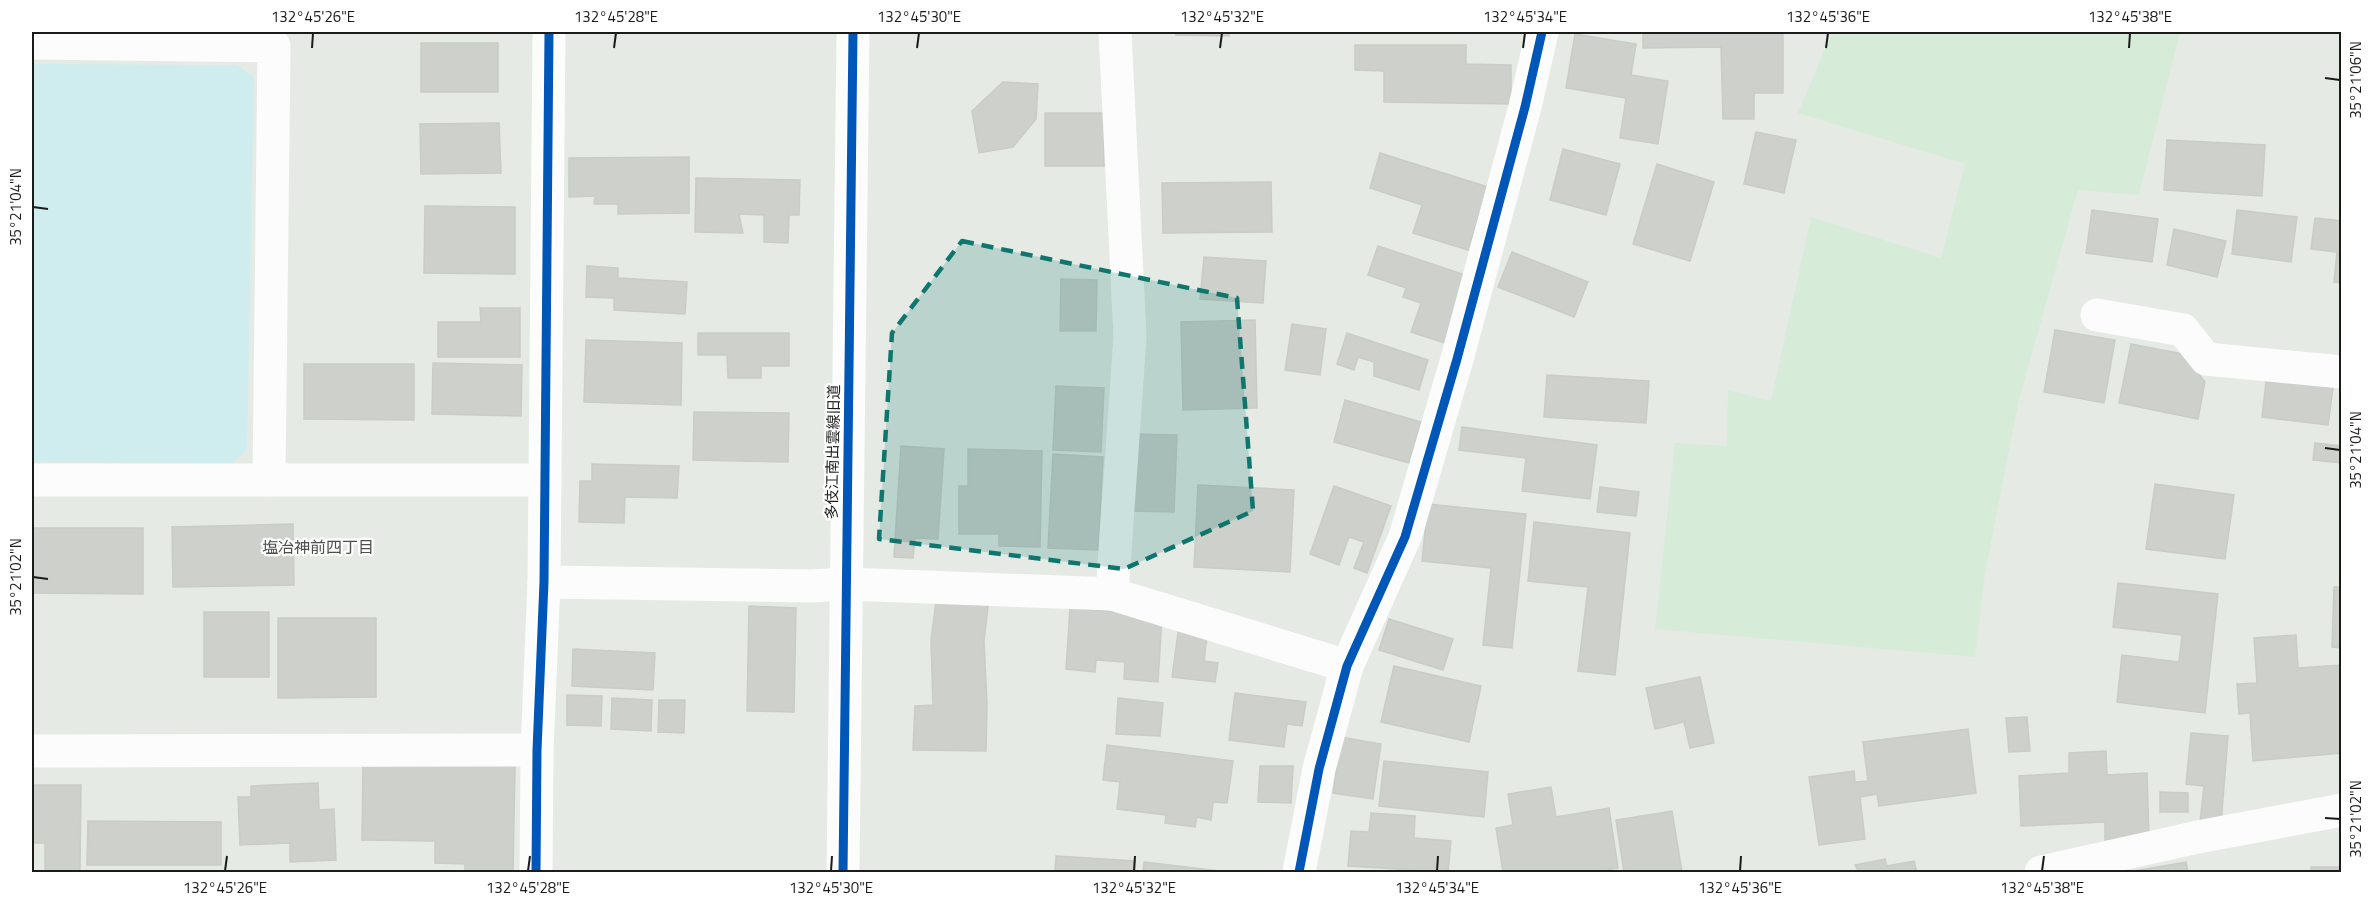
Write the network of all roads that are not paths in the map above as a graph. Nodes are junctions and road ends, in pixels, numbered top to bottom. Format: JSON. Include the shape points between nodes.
{"nodes":[{"id":1,"x":549,"y":32,"type":"edge"},
{"id":2,"x":853,"y":32,"type":"edge"},
{"id":3,"x":1115,"y":32,"type":"edge"},
{"id":4,"x":1542,"y":32,"type":"edge"},
{"id":5,"x":32,"y":43,"type":"edge"},
{"id":6,"x":2097,"y":315,"type":"dead end"},
{"id":7,"x":2342,"y":372,"type":"edge"},
{"id":8,"x":32,"y":480,"type":"edge"},
{"id":9,"x":269,"y":480,"type":"junction"},
{"id":10,"x":544,"y":480,"type":"junction"},
{"id":11,"x":544,"y":582,"type":"junction"},
{"id":12,"x":847,"y":584,"type":"junction"},
{"id":13,"x":1112,"y":594,"type":"junction"},
{"id":14,"x":1347,"y":666,"type":"junction"},
{"id":15,"x":537,"y":750,"type":"junction"},
{"id":16,"x":32,"y":752,"type":"edge"},
{"id":17,"x":2342,"y":810,"type":"edge"},
{"id":18,"x":536,"y":873,"type":"edge"},
{"id":19,"x":843,"y":873,"type":"edge"},
{"id":20,"x":1299,"y":873,"type":"edge"},
{"id":21,"x":2042,"y":873,"type":"edge"}],
"edges":[{"from":1,"to":10,"type":"street"},
{"from":2,"to":12,"type":"street","name":"多伎江南出雲線旧道"},
{"from":3,"to":13,"type":"street","via":[[1130,337]]},
{"from":4,"to":14,"type":"street","via":[[1460,348],[1405,537]]},
{"from":5,"to":9,"type":"street","via":[[274,46]]},
{"from":6,"to":7,"type":"street","via":[[2183,330],[2206,359]]},
{"from":8,"to":9,"type":"street"},
{"from":9,"to":10,"type":"street"},
{"from":10,"to":11,"type":"street"},
{"from":11,"to":12,"type":"street"},
{"from":11,"to":15,"type":"street"},
{"from":12,"to":13,"type":"street"},
{"from":12,"to":19,"type":"street","name":"多伎江南出雲線旧道"},
{"from":13,"to":14,"type":"street"},
{"from":14,"to":20,"type":"street","via":[[1319,769]]},
{"from":15,"to":16,"type":"street"},
{"from":15,"to":18,"type":"street"},
{"from":17,"to":21,"type":"street","via":[[2198,837]]}]}
